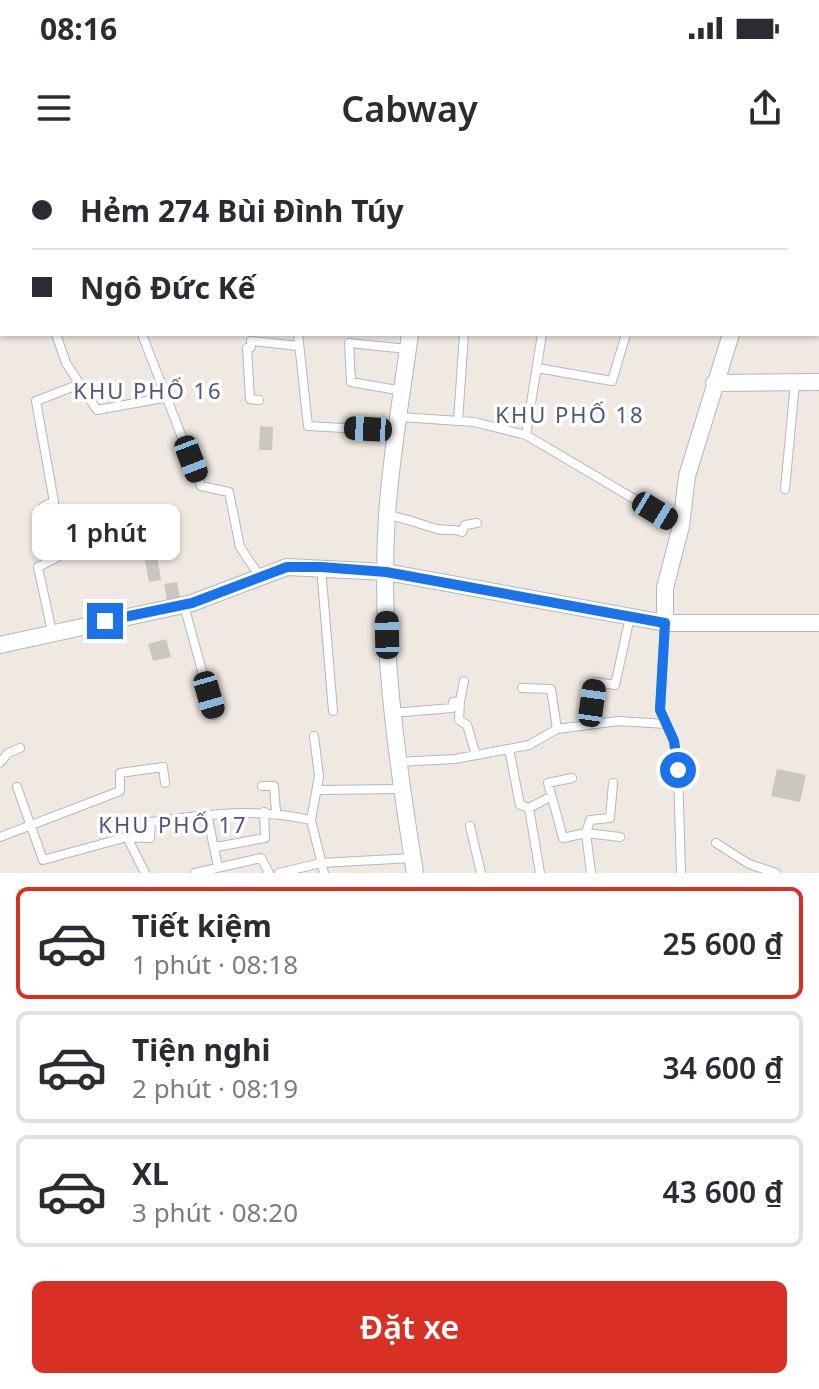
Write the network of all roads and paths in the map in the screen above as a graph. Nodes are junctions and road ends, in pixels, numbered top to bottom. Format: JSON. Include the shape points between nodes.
{"nodes":[{"id":1,"x":57,"y":336,"type":"edge"},
{"id":2,"x":298,"y":336,"type":"edge"},
{"id":3,"x":464,"y":336,"type":"edge"},
{"id":4,"x":542,"y":336,"type":"edge"},
{"id":5,"x":625,"y":336,"type":"edge"},
{"id":6,"x":730,"y":336,"type":"edge"},
{"id":7,"x":143,"y":337,"type":"dead end"},
{"id":8,"x":409,"y":341,"type":"edge"},
{"id":9,"x":299,"y":346,"type":"junction"},
{"id":10,"x":537,"y":368,"type":"junction"},
{"id":11,"x":795,"y":382,"type":"junction"},
{"id":12,"x":819,"y":382,"type":"edge"},
{"id":13,"x":714,"y":383,"type":"junction"},
{"id":14,"x":80,"y":384,"type":"junction"},
{"id":15,"x":403,"y":391,"type":"junction"},
{"id":16,"x":163,"y":398,"type":"junction"},
{"id":17,"x":259,"y":400,"type":"dead end"},
{"id":18,"x":458,"y":421,"type":"junction"},
{"id":19,"x":399,"y":424,"type":"junction"},
{"id":20,"x":526,"y":435,"type":"junction"},
{"id":21,"x":785,"y":489,"type":"dead end"},
{"id":22,"x":387,"y":515,"type":"junction"},
{"id":23,"x":477,"y":523,"type":"dead end"},
{"id":24,"x":681,"y":526,"type":"junction"},
{"id":25,"x":321,"y":567,"type":"junction"},
{"id":26,"x":386,"y":572,"type":"junction"},
{"id":27,"x":260,"y":577,"type":"junction"},
{"id":28,"x":183,"y":604,"type":"junction"},
{"id":29,"x":630,"y":617,"type":"junction"},
{"id":30,"x":665,"y":623,"type":"junction"},
{"id":31,"x":819,"y":623,"type":"edge"},
{"id":32,"x":52,"y":632,"type":"junction"},
{"id":33,"x":0,"y":645,"type":"edge"},
{"id":34,"x":464,"y":681,"type":"dead end"},
{"id":35,"x":522,"y":688,"type":"dead end"},
{"id":36,"x":460,"y":701,"type":"junction"},
{"id":37,"x":333,"y":711,"type":"dead end"},
{"id":38,"x":392,"y":713,"type":"junction"},
{"id":39,"x":214,"y":715,"type":"dead end"},
{"id":40,"x":588,"y":724,"type":"junction"},
{"id":41,"x":666,"y":724,"type":"junction"},
{"id":42,"x":557,"y":729,"type":"junction"},
{"id":43,"x":314,"y":736,"type":"dead end"},
{"id":44,"x":20,"y":748,"type":"dead end"},
{"id":45,"x":509,"y":749,"type":"junction"},
{"id":46,"x":476,"y":755,"type":"junction"},
{"id":47,"x":396,"y":762,"type":"junction"},
{"id":48,"x":0,"y":763,"type":"edge"},
{"id":49,"x":572,"y":778,"type":"dead end"},
{"id":50,"x":165,"y":783,"type":"dead end"},
{"id":51,"x":613,"y":783,"type":"dead end"},
{"id":52,"x":262,"y":786,"type":"dead end"},
{"id":53,"x":17,"y":787,"type":"dead end"},
{"id":54,"x":401,"y":789,"type":"junction"},
{"id":55,"x":317,"y":790,"type":"junction"},
{"id":56,"x":550,"y":797,"type":"junction"},
{"id":57,"x":529,"y":808,"type":"junction"},
{"id":58,"x":264,"y":812,"type":"junction"},
{"id":59,"x":276,"y":812,"type":"junction"},
{"id":60,"x":207,"y":814,"type":"junction"},
{"id":61,"x":311,"y":820,"type":"junction"},
{"id":62,"x":30,"y":826,"type":"junction"},
{"id":63,"x":470,"y":826,"type":"dead end"},
{"id":64,"x":586,"y":833,"type":"junction"},
{"id":65,"x":0,"y":837,"type":"edge"},
{"id":66,"x":127,"y":837,"type":"junction"},
{"id":67,"x":620,"y":837,"type":"dead end"},
{"id":68,"x":716,"y":843,"type":"dead end"},
{"id":69,"x":216,"y":847,"type":"junction"},
{"id":70,"x":321,"y":863,"type":"junction"},
{"id":71,"x":414,"y":866,"type":"edge"},
{"id":72,"x":218,"y":867,"type":"junction"},
{"id":73,"x":230,"y":869,"type":"edge"},
{"id":74,"x":145,"y":873,"type":"edge"},
{"id":75,"x":195,"y":873,"type":"edge"},
{"id":76,"x":269,"y":873,"type":"edge"},
{"id":77,"x":279,"y":873,"type":"edge"},
{"id":78,"x":324,"y":873,"type":"edge"},
{"id":79,"x":481,"y":873,"type":"edge"},
{"id":80,"x":540,"y":873,"type":"edge"},
{"id":81,"x":591,"y":873,"type":"edge"},
{"id":82,"x":681,"y":873,"type":"edge"},
{"id":83,"x":776,"y":873,"type":"edge"}],
"edges":[{"from":1,"to":14,"type":"lane"},
{"from":2,"to":9,"type":"lane"},
{"from":3,"to":18,"type":"lane"},
{"from":4,"to":10,"type":"lane"},
{"from":5,"to":10,"type":"lane","via":[[612,381]]},
{"from":6,"to":13,"type":"street"},
{"from":7,"to":16,"type":"lane"},
{"from":8,"to":15,"type":"street"},
{"from":8,"to":15,"type":"lane","via":[[349,343],[351,382]]},
{"from":9,"to":17,"type":"lane","via":[[251,341],[250,399]]},
{"from":9,"to":19,"type":"lane","via":[[308,426]]},
{"from":10,"to":20,"type":"lane"},
{"from":11,"to":12,"type":"street"},
{"from":11,"to":13,"type":"street"},
{"from":11,"to":21,"type":"lane"},
{"from":13,"to":24,"type":"street","via":[[687,476]]},
{"from":14,"to":16,"type":"lane","via":[[97,410]]},
{"from":14,"to":32,"type":"lane","via":[[36,401],[54,502],[44,506],[58,557],[38,567]]},
{"from":15,"to":19,"type":"street"},
{"from":16,"to":27,"type":"lane","via":[[201,486],[229,492],[240,547]]},
{"from":18,"to":19,"type":"lane"},
{"from":18,"to":20,"type":"lane"},
{"from":19,"to":22,"type":"street"},
{"from":20,"to":24,"type":"lane"},
{"from":22,"to":23,"type":"lane","via":[[419,520],[439,530],[462,532],[465,525]]},
{"from":22,"to":26,"type":"street"},
{"from":24,"to":30,"type":"street","via":[[665,588]]},
{"from":25,"to":26,"type":"street"},
{"from":25,"to":27,"type":"street","via":[[287,567]]},
{"from":25,"to":37,"type":"lane"},
{"from":26,"to":29,"type":"street"},
{"from":26,"to":38,"type":"street"},
{"from":27,"to":28,"type":"street"},
{"from":28,"to":32,"type":"street"},
{"from":28,"to":39,"type":"lane"},
{"from":29,"to":30,"type":"street"},
{"from":29,"to":40,"type":"lane","via":[[615,685],[595,682]]},
{"from":30,"to":31,"type":"street"},
{"from":30,"to":41,"type":"lane","via":[[660,710]]},
{"from":32,"to":33,"type":"street"},
{"from":34,"to":36,"type":"lane"},
{"from":35,"to":42,"type":"lane","via":[[551,689]]},
{"from":36,"to":38,"type":"lane","via":[[452,708]]},
{"from":36,"to":46,"type":"lane","via":[[459,720],[467,725]]},
{"from":38,"to":47,"type":"street"},
{"from":40,"to":41,"type":"lane"},
{"from":40,"to":42,"type":"lane"},
{"from":41,"to":82,"type":"lane","via":[[678,770]]},
{"from":42,"to":45,"type":"lane"},
{"from":43,"to":55,"type":"lane"},
{"from":44,"to":48,"type":"lane"},
{"from":45,"to":46,"type":"lane"},
{"from":45,"to":57,"type":"lane","via":[[520,805]]},
{"from":46,"to":47,"type":"lane"},
{"from":47,"to":54,"type":"street"},
{"from":49,"to":56,"type":"lane","via":[[548,783]]},
{"from":50,"to":62,"type":"lane","via":[[163,767],[120,773],[120,791]]},
{"from":51,"to":64,"type":"lane","via":[[610,818],[590,820]]},
{"from":52,"to":59,"type":"lane","via":[[274,786]]},
{"from":53,"to":62,"type":"lane"},
{"from":54,"to":55,"type":"lane"},
{"from":54,"to":71,"type":"street"},
{"from":55,"to":61,"type":"lane"},
{"from":56,"to":57,"type":"lane"},
{"from":56,"to":64,"type":"lane","via":[[563,838]]},
{"from":57,"to":80,"type":"lane"},
{"from":58,"to":59,"type":"lane"},
{"from":58,"to":60,"type":"lane"},
{"from":58,"to":69,"type":"lane","via":[[265,838]]},
{"from":59,"to":61,"type":"lane"},
{"from":60,"to":66,"type":"lane","via":[[151,822],[150,838]]},
{"from":60,"to":69,"type":"lane"},
{"from":61,"to":70,"type":"lane"},
{"from":62,"to":65,"type":"lane"},
{"from":62,"to":66,"type":"lane","via":[[43,860]]},
{"from":63,"to":79,"type":"lane"},
{"from":64,"to":67,"type":"lane"},
{"from":64,"to":81,"type":"lane"},
{"from":66,"to":74,"type":"lane"},
{"from":68,"to":83,"type":"lane","via":[[749,864]]},
{"from":69,"to":72,"type":"lane"},
{"from":70,"to":71,"type":"lane"},
{"from":70,"to":77,"type":"lane"},
{"from":70,"to":78,"type":"lane"},
{"from":72,"to":73,"type":"lane"},
{"from":72,"to":75,"type":"lane"},
{"from":73,"to":76,"type":"lane","via":[[261,858]]}]}
